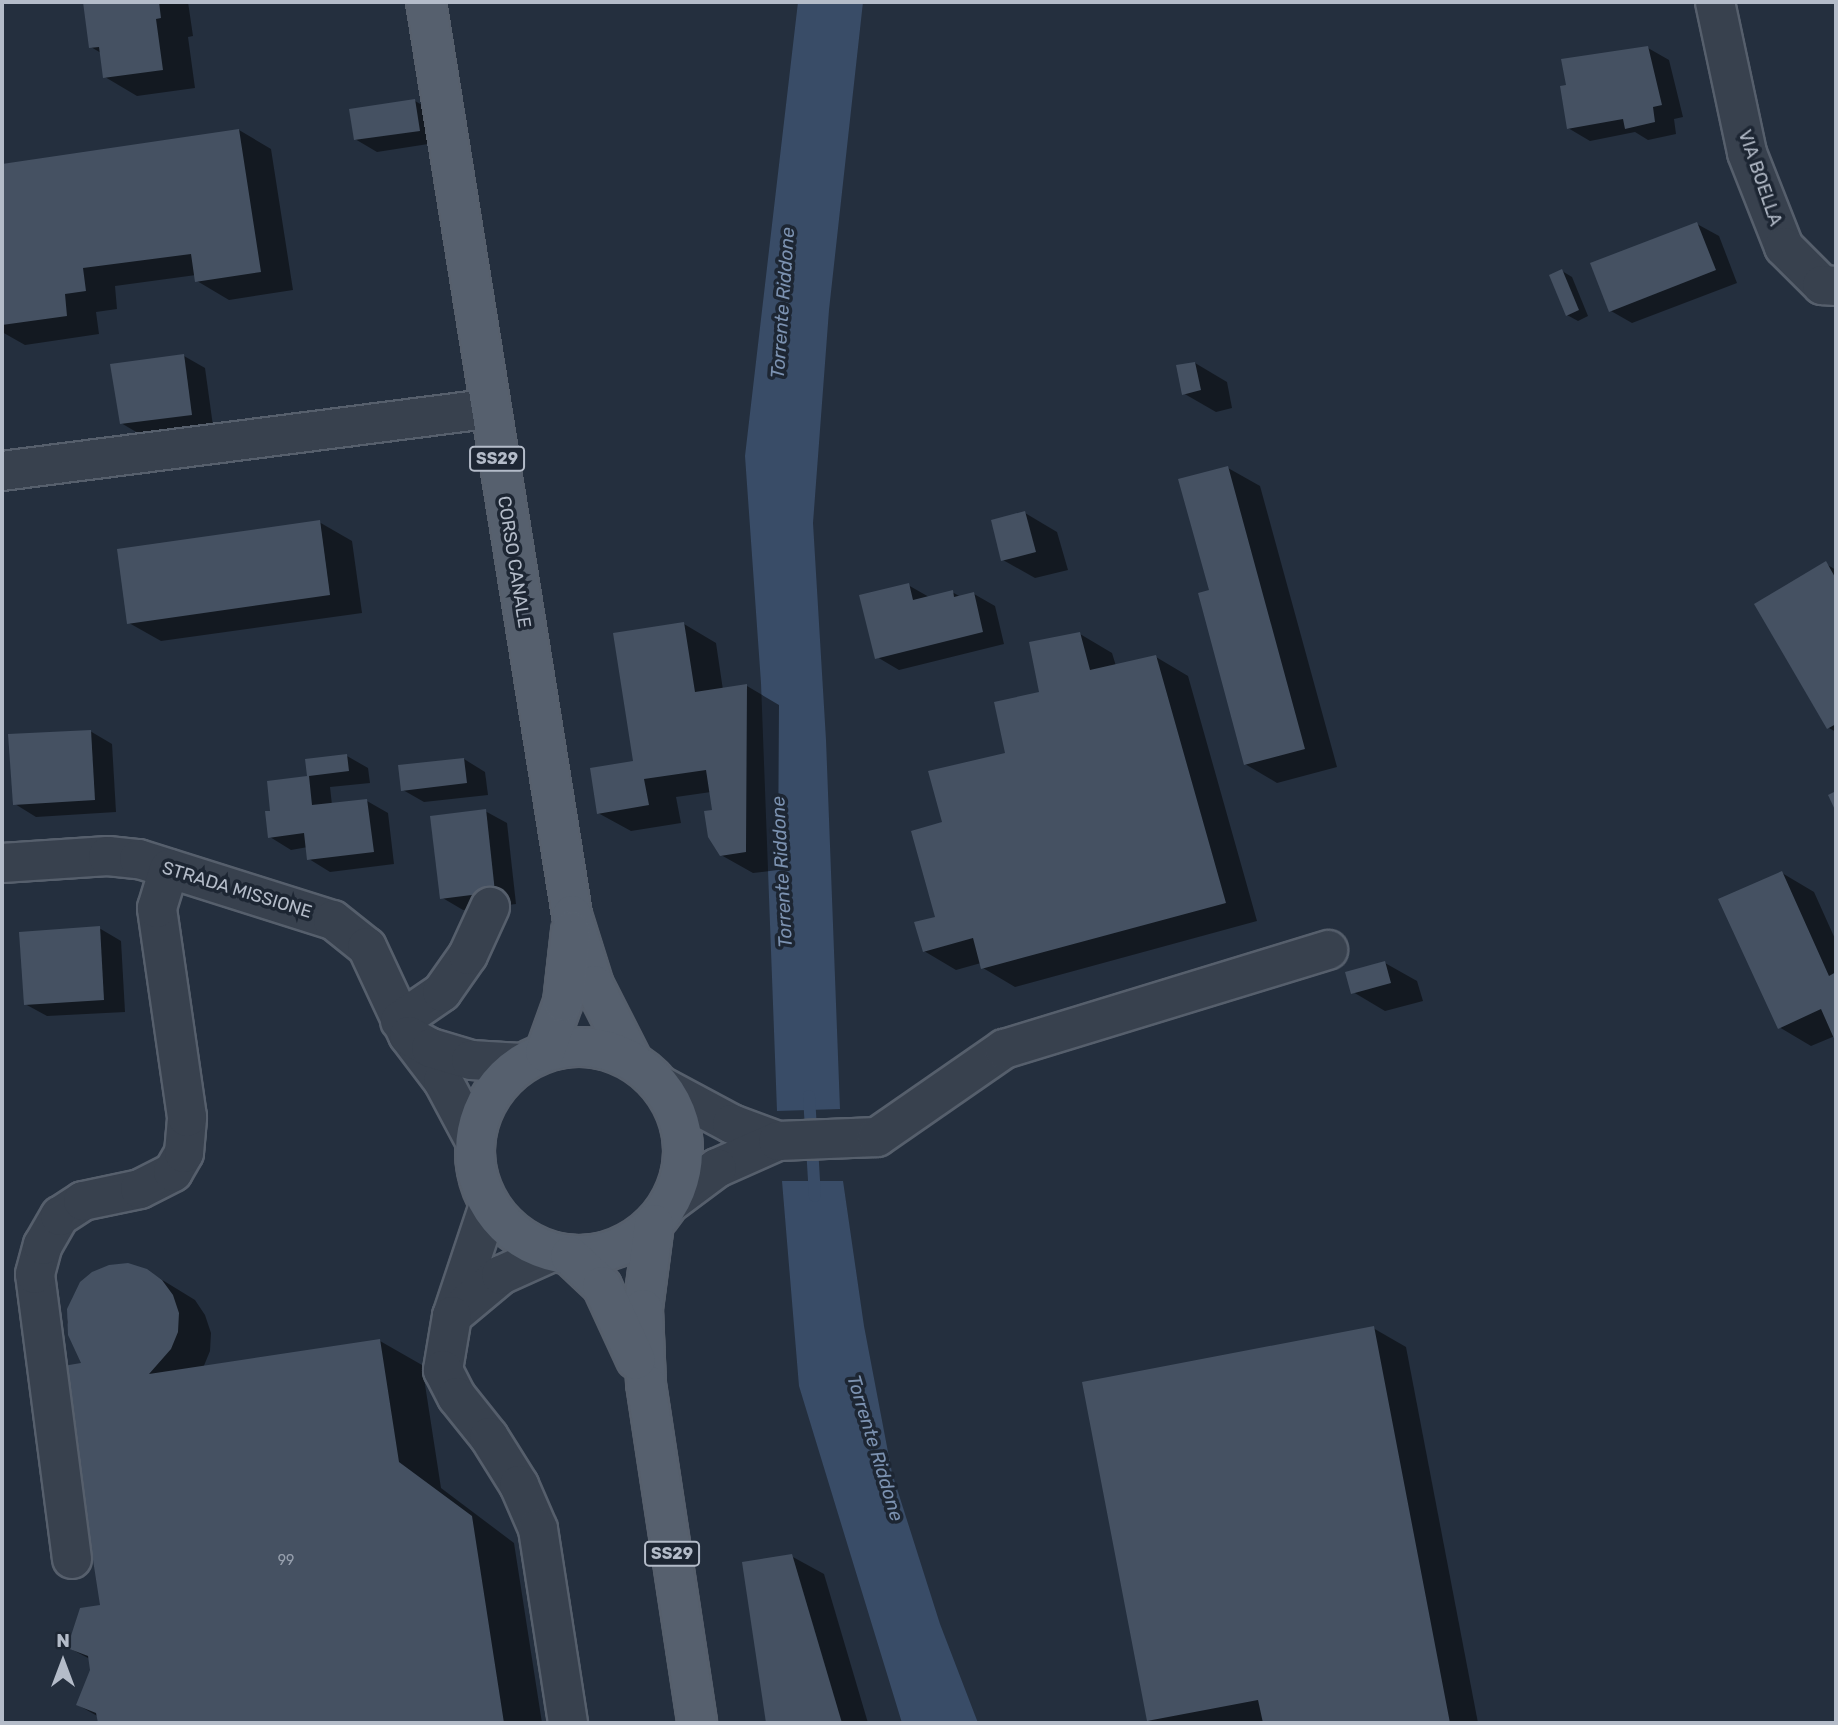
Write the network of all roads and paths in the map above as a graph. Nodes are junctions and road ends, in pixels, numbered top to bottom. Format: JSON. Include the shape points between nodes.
{"nodes":[{"id":1,"x":426,"y":2,"type":"edge"},
{"id":2,"x":1715,"y":2,"type":"edge"},
{"id":3,"x":1836,"y":286,"type":"edge"},
{"id":4,"x":489,"y":410,"type":"junction"},
{"id":5,"x":2,"y":471,"type":"edge"},
{"id":6,"x":2,"y":863,"type":"edge"},
{"id":7,"x":169,"y":869,"type":"junction"},
{"id":8,"x":490,"y":907,"type":"dead end"},
{"id":9,"x":572,"y":915,"type":"junction"},
{"id":10,"x":1328,"y":950,"type":"dead end"},
{"id":11,"x":404,"y":1028,"type":"junction"},
{"id":12,"x":533,"y":1057,"type":"junction"},
{"id":13,"x":632,"y":1060,"type":"junction"},
{"id":14,"x":661,"y":1086,"type":"junction"},
{"id":15,"x":474,"y":1139,"type":"junction"},
{"id":16,"x":778,"y":1141,"type":"junction"},
{"id":17,"x":489,"y":1205,"type":"junction"},
{"id":18,"x":662,"y":1213,"type":"junction"},
{"id":19,"x":561,"y":1254,"type":"junction"},
{"id":20,"x":452,"y":1316,"type":"junction"},
{"id":21,"x":646,"y":1384,"type":"junction"},
{"id":22,"x":72,"y":1559,"type":"dead end"},
{"id":23,"x":568,"y":1723,"type":"edge"},
{"id":24,"x":697,"y":1723,"type":"edge"}],
"edges":[{"from":1,"to":4,"type":"main road","name":"CORSO CANALE","number":"SS29"},
{"from":2,"to":3,"type":"street","name":"VIA BOELLA","via":[[1747,153],[1784,247],[1822,285]]},
{"from":4,"to":5,"type":"street"},
{"from":4,"to":9,"type":"main road","name":"CORSO CANALE","number":"SS29"},
{"from":6,"to":7,"type":"street","name":"STRADA MISSIONE","via":[[108,856],[139,859]]},
{"from":7,"to":11,"type":"street","name":"STRADA MISSIONE","via":[[340,924],[367,947]]},
{"from":7,"to":22,"type":"street","via":[[157,908],[187,1117],[184,1153],[173,1172],[140,1189],[83,1201],[61,1216],[43,1245],[35,1274]]},
{"from":8,"to":11,"type":"street","via":[[468,955],[442,992]]},
{"from":9,"to":12,"type":"main road","name":"CORSO CANALE","number":"SS29","via":[[563,1002]]},
{"from":9,"to":13,"type":"main road","name":"CORSO CANALE","number":"SS29","via":[[594,985]]},
{"from":10,"to":16,"type":"street","via":[[1004,1049],[877,1137]]},
{"from":11,"to":12,"type":"street","via":[[431,1048],[471,1060]]},
{"from":11,"to":15,"type":"street","name":"STRADA MISSIONE","via":[[443,1081]]},
{"from":12,"to":13,"type":"main road","name":"CORSO CANALE","via":[[574,1046],[604,1049]]},
{"from":12,"to":15,"type":"main road","name":"CORSO CANALE","via":[[498,1084]]},
{"from":13,"to":14,"type":"main road","name":"CORSO CANALE"},
{"from":14,"to":16,"type":"street","via":[[732,1124]]},
{"from":14,"to":18,"type":"main road","name":"CORSO CANALE","via":[[677,1113],[684,1142],[681,1174]]},
{"from":15,"to":17,"type":"main road","name":"CORSO CANALE","via":[[474,1163]]},
{"from":16,"to":18,"type":"street","via":[[717,1168]]},
{"from":17,"to":19,"type":"main road","name":"CORSO CANALE","via":[[520,1238]]},
{"from":17,"to":20,"type":"street"},
{"from":18,"to":19,"type":"main road","name":"CORSO CANALE","via":[[630,1243],[601,1254]]},
{"from":18,"to":21,"type":"main road","name":"CORSO CANALE","via":[[643,1309]]},
{"from":19,"to":20,"type":"street","via":[[501,1275]]},
{"from":19,"to":21,"type":"main road","name":"CORSO CANALE","via":[[603,1286]]},
{"from":20,"to":23,"type":"street","via":[[443,1370],[519,1485],[538,1529]]},
{"from":21,"to":24,"type":"main road","name":"CORSO CANALE","number":"SS29"}]}
